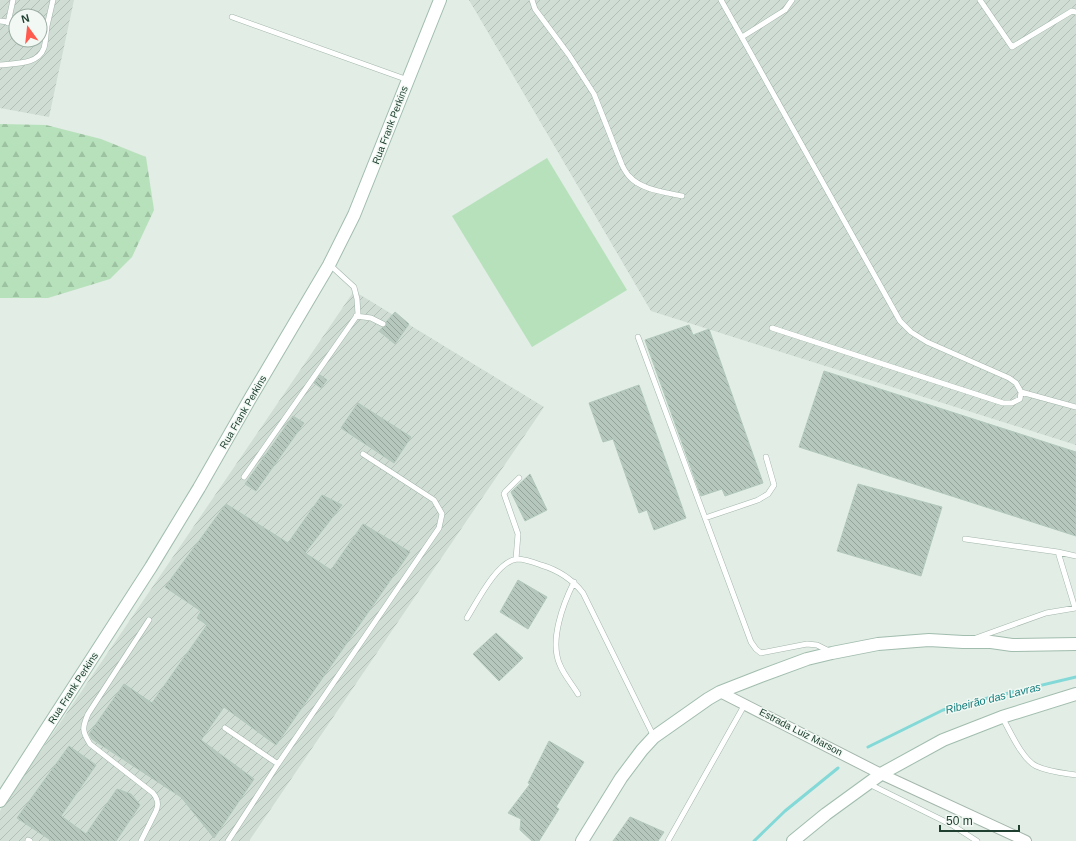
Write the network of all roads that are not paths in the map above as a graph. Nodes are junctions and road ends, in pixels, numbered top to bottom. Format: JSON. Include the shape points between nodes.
{"nodes":[{"id":1,"x":53,"y":0,"type":"edge"},
{"id":2,"x":440,"y":0,"type":"edge"},
{"id":3,"x":532,"y":0,"type":"edge"},
{"id":4,"x":721,"y":0,"type":"edge"},
{"id":5,"x":792,"y":0,"type":"edge"},
{"id":6,"x":980,"y":0,"type":"edge"},
{"id":7,"x":1076,"y":12,"type":"edge"},
{"id":8,"x":232,"y":17,"type":"dead end"},
{"id":9,"x":0,"y":21,"type":"edge"},
{"id":10,"x":8,"y":22,"type":"edge"},
{"id":11,"x":48,"y":22,"type":"edge"},
{"id":12,"x":742,"y":38,"type":"junction"},
{"id":13,"x":44,"y":48,"type":"edge"},
{"id":14,"x":0,"y":65,"type":"edge"},
{"id":15,"x":408,"y":80,"type":"junction"},
{"id":16,"x":682,"y":196,"type":"dead end"},
{"id":17,"x":329,"y":265,"type":"junction"},
{"id":18,"x":356,"y":316,"type":"junction"},
{"id":19,"x":383,"y":324,"type":"dead end"},
{"id":20,"x":772,"y":328,"type":"dead end"},
{"id":21,"x":638,"y":337,"type":"dead end"},
{"id":22,"x":1022,"y":392,"type":"junction"},
{"id":23,"x":1076,"y":407,"type":"edge"},
{"id":24,"x":363,"y":454,"type":"dead end"},
{"id":25,"x":766,"y":457,"type":"dead end"},
{"id":26,"x":244,"y":477,"type":"dead end"},
{"id":27,"x":519,"y":478,"type":"dead end"},
{"id":28,"x":705,"y":518,"type":"junction"},
{"id":29,"x":965,"y":539,"type":"dead end"},
{"id":30,"x":1058,"y":552,"type":"junction"},
{"id":31,"x":1076,"y":556,"type":"edge"},
{"id":32,"x":516,"y":559,"type":"junction"},
{"id":33,"x":574,"y":582,"type":"junction"},
{"id":34,"x":1075,"y":608,"type":"edge"},
{"id":35,"x":467,"y":618,"type":"dead end"},
{"id":36,"x":149,"y":620,"type":"dead end"},
{"id":37,"x":964,"y":642,"type":"junction"},
{"id":38,"x":1076,"y":644,"type":"edge"},
{"id":39,"x":832,"y":652,"type":"junction"},
{"id":40,"x":720,"y":692,"type":"junction"},
{"id":41,"x":578,"y":694,"type":"dead end"},
{"id":42,"x":1076,"y":694,"type":"edge"},
{"id":43,"x":745,"y":704,"type":"junction"},
{"id":44,"x":1002,"y":716,"type":"junction"},
{"id":45,"x":225,"y":728,"type":"dead end"},
{"id":46,"x":654,"y":737,"type":"junction"},
{"id":47,"x":278,"y":764,"type":"junction"},
{"id":48,"x":881,"y":774,"type":"junction"},
{"id":49,"x":1076,"y":775,"type":"edge"},
{"id":50,"x":868,"y":783,"type":"junction"},
{"id":51,"x":0,"y":801,"type":"edge"},
{"id":52,"x":141,"y":841,"type":"edge"},
{"id":53,"x":228,"y":841,"type":"edge"},
{"id":54,"x":582,"y":841,"type":"edge"},
{"id":55,"x":668,"y":841,"type":"edge"},
{"id":56,"x":793,"y":841,"type":"edge"},
{"id":57,"x":977,"y":841,"type":"edge"},
{"id":58,"x":1026,"y":841,"type":"edge"}],
"edges":[{"from":1,"to":11,"type":"lane"},
{"from":2,"to":15,"type":"street","name":"Rua Frank Perkins"},
{"from":3,"to":16,"type":"lane","via":[[535,9],[594,94],[628,176],[648,188]]},
{"from":4,"to":12,"type":"lane"},
{"from":5,"to":12,"type":"lane","via":[[785,10]]},
{"from":6,"to":7,"type":"lane","via":[[1012,48],[1072,11]]},
{"from":8,"to":15,"type":"lane"},
{"from":9,"to":10,"type":"lane"},
{"from":12,"to":22,"type":"lane","via":[[900,321],[927,342],[1009,378]]},
{"from":13,"to":14,"type":"lane","via":[[32,61]]},
{"from":15,"to":17,"type":"street","name":"Rua Frank Perkins","via":[[354,215]]},
{"from":17,"to":18,"type":"lane","via":[[354,287],[357,299]]},
{"from":17,"to":51,"type":"street","name":"Rua Frank Perkins","via":[[151,567]]},
{"from":18,"to":19,"type":"lane","via":[[371,318]]},
{"from":18,"to":26,"type":"lane"},
{"from":20,"to":22,"type":"lane","via":[[1004,403],[1020,399]]},
{"from":21,"to":28,"type":"lane"},
{"from":22,"to":23,"type":"lane"},
{"from":24,"to":47,"type":"lane","via":[[434,500],[442,514],[439,528]]},
{"from":25,"to":28,"type":"lane","via":[[774,485],[768,494],[758,500]]},
{"from":27,"to":32,"type":"lane","via":[[504,494],[518,534]]},
{"from":28,"to":39,"type":"lane","via":[[751,642],[756,649],[762,653],[806,644],[817,645]]},
{"from":29,"to":30,"type":"lane"},
{"from":30,"to":31,"type":"lane"},
{"from":30,"to":34,"type":"lane"},
{"from":32,"to":33,"type":"lane","via":[[545,566]]},
{"from":32,"to":35,"type":"lane","via":[[507,563],[494,575]]},
{"from":33,"to":41,"type":"lane","via":[[560,618],[556,653],[560,665]]},
{"from":33,"to":46,"type":"lane","via":[[583,593]]},
{"from":34,"to":37,"type":"lane","via":[[1040,615]]},
{"from":36,"to":52,"type":"lane","via":[[88,714],[83,729],[90,744],[156,797],[158,806]]},
{"from":37,"to":38,"type":"street","via":[[1012,645]]},
{"from":37,"to":39,"type":"street","via":[[928,640],[878,644]]},
{"from":39,"to":40,"type":"street","via":[[767,673]]},
{"from":40,"to":43,"type":"street","name":"Estrada Luiz Marson"},
{"from":40,"to":46,"type":"street"},
{"from":42,"to":44,"type":"street"},
{"from":43,"to":48,"type":"street","name":"Estrada Luiz Marson"},
{"from":43,"to":55,"type":"lane"},
{"from":44,"to":48,"type":"street","via":[[943,740]]},
{"from":44,"to":49,"type":"lane","via":[[1024,754],[1035,766],[1053,772]]},
{"from":45,"to":47,"type":"lane"},
{"from":46,"to":54,"type":"street","via":[[621,778]]},
{"from":47,"to":53,"type":"lane"},
{"from":48,"to":50,"type":"street"},
{"from":48,"to":58,"type":"street","name":"Estrada Luiz Marson"},
{"from":50,"to":56,"type":"street"},
{"from":50,"to":57,"type":"lane","via":[[952,825]]}]}
